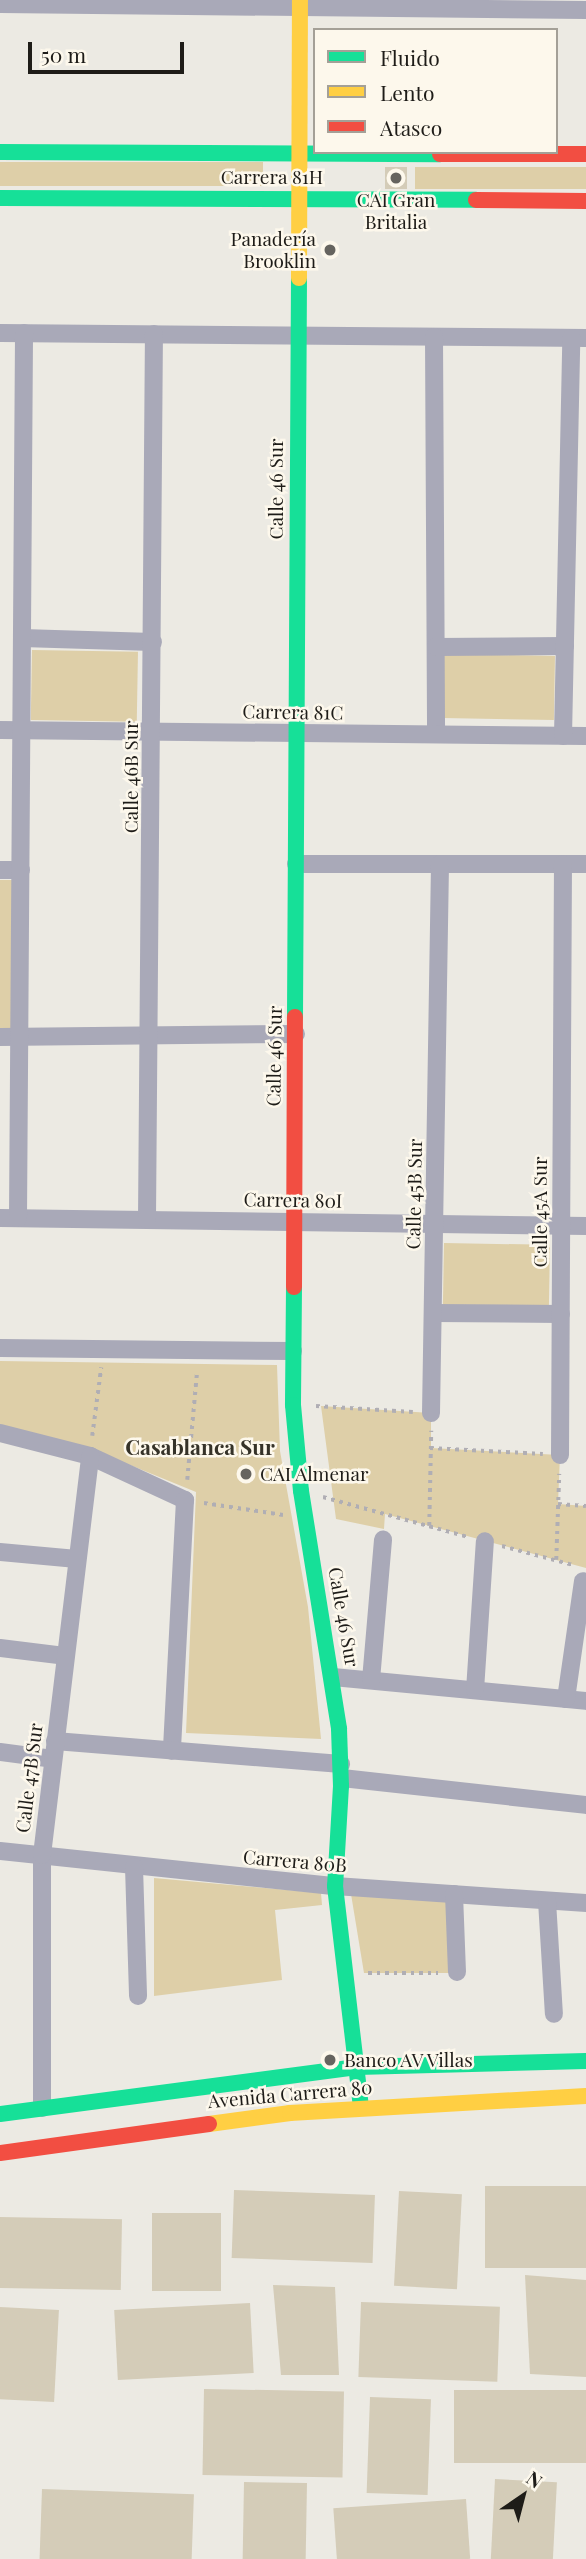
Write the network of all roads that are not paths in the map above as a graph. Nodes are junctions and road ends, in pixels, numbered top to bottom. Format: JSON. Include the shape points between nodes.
{"nodes":[{"id":1,"x":0,"y":4,"type":"edge"},
{"id":2,"x":300,"y":4,"type":"edge"},
{"id":3,"x":586,"y":10,"type":"edge"},
{"id":4,"x":0,"y":152,"type":"edge"},
{"id":5,"x":586,"y":154,"type":"edge"},
{"id":6,"x":299,"y":155,"type":"junction"},
{"id":7,"x":0,"y":198,"type":"edge"},
{"id":8,"x":299,"y":198,"type":"junction"},
{"id":9,"x":586,"y":201,"type":"edge"},
{"id":10,"x":0,"y":333,"type":"edge"},
{"id":11,"x":24,"y":333,"type":"junction"},
{"id":12,"x":155,"y":334,"type":"junction"},
{"id":13,"x":299,"y":335,"type":"junction"},
{"id":14,"x":434,"y":337,"type":"junction"},
{"id":15,"x":579,"y":338,"type":"edge"},
{"id":16,"x":22,"y":638,"type":"junction"},
{"id":17,"x":153,"y":642,"type":"junction"},
{"id":18,"x":565,"y":646,"type":"junction"},
{"id":19,"x":436,"y":647,"type":"junction"},
{"id":20,"x":0,"y":730,"type":"edge"},
{"id":21,"x":22,"y":730,"type":"junction"},
{"id":22,"x":152,"y":732,"type":"junction"},
{"id":23,"x":295,"y":733,"type":"junction"},
{"id":24,"x":436,"y":734,"type":"junction"},
{"id":25,"x":564,"y":736,"type":"junction"},
{"id":26,"x":586,"y":736,"type":"edge"},
{"id":27,"x":296,"y":864,"type":"junction"},
{"id":28,"x":440,"y":864,"type":"junction"},
{"id":29,"x":563,"y":864,"type":"junction"},
{"id":30,"x":586,"y":864,"type":"edge"},
{"id":31,"x":0,"y":870,"type":"edge"},
{"id":32,"x":21,"y":870,"type":"junction"},
{"id":33,"x":296,"y":1034,"type":"junction"},
{"id":34,"x":151,"y":1035,"type":"junction"},
{"id":35,"x":0,"y":1037,"type":"edge"},
{"id":36,"x":20,"y":1037,"type":"junction"},
{"id":37,"x":9,"y":1218,"type":"edge"},
{"id":38,"x":147,"y":1219,"type":"junction"},
{"id":39,"x":292,"y":1221,"type":"junction"},
{"id":40,"x":434,"y":1223,"type":"junction"},
{"id":41,"x":561,"y":1226,"type":"junction"},
{"id":42,"x":586,"y":1226,"type":"edge"},
{"id":43,"x":433,"y":1312,"type":"junction"},
{"id":44,"x":561,"y":1314,"type":"junction"},
{"id":45,"x":0,"y":1348,"type":"edge"},
{"id":46,"x":293,"y":1351,"type":"junction"},
{"id":47,"x":431,"y":1413,"type":"road end"},
{"id":48,"x":0,"y":1433,"type":"edge"},
{"id":49,"x":560,"y":1455,"type":"road end"},
{"id":50,"x":90,"y":1456,"type":"junction"},
{"id":51,"x":383,"y":1540,"type":"dead end"},
{"id":52,"x":485,"y":1541,"type":"road end"},
{"id":53,"x":0,"y":1552,"type":"edge"},
{"id":54,"x":77,"y":1559,"type":"junction"},
{"id":55,"x":583,"y":1574,"type":"road end"},
{"id":56,"x":0,"y":1648,"type":"edge"},
{"id":57,"x":65,"y":1656,"type":"junction"},
{"id":58,"x":333,"y":1677,"type":"junction"},
{"id":59,"x":371,"y":1680,"type":"junction"},
{"id":60,"x":475,"y":1690,"type":"junction"},
{"id":61,"x":566,"y":1699,"type":"junction"},
{"id":62,"x":586,"y":1701,"type":"edge"},
{"id":63,"x":54,"y":1750,"type":"junction"},
{"id":64,"x":172,"y":1751,"type":"junction"},
{"id":65,"x":0,"y":1752,"type":"edge"},
{"id":66,"x":341,"y":1771,"type":"junction"},
{"id":67,"x":586,"y":1805,"type":"edge"},
{"id":68,"x":0,"y":1851,"type":"edge"},
{"id":69,"x":42,"y":1855,"type":"junction"},
{"id":70,"x":134,"y":1867,"type":"junction"},
{"id":71,"x":335,"y":1886,"type":"junction"},
{"id":72,"x":454,"y":1894,"type":"junction"},
{"id":73,"x":547,"y":1901,"type":"junction"},
{"id":74,"x":586,"y":1903,"type":"edge"},
{"id":75,"x":457,"y":1972,"type":"road end"},
{"id":76,"x":138,"y":1996,"type":"dead end"},
{"id":77,"x":554,"y":2014,"type":"dead end"},
{"id":78,"x":586,"y":2061,"type":"edge"},
{"id":79,"x":356,"y":2067,"type":"junction"},
{"id":80,"x":586,"y":2096,"type":"edge"},
{"id":81,"x":361,"y":2106,"type":"junction"},
{"id":82,"x":42,"y":2108,"type":"junction"},
{"id":83,"x":0,"y":2114,"type":"edge"},
{"id":84,"x":0,"y":2153,"type":"edge"}],
"edges":[{"from":1,"to":2,"type":"street"},
{"from":2,"to":3,"type":"street"},
{"from":2,"to":6,"type":"street","name":"Calle 46 Sur"},
{"from":4,"to":6,"type":"street","name":"Carrera 81H"},
{"from":5,"to":6,"type":"street","name":"Carrera 81H"},
{"from":6,"to":8,"type":"street","name":"Calle 46 Sur"},
{"from":7,"to":8,"type":"street","name":"Carrera 81H"},
{"from":8,"to":9,"type":"street","name":"Carrera 81H"},
{"from":8,"to":13,"type":"street","name":"Calle 46 Sur"},
{"from":10,"to":11,"type":"street"},
{"from":11,"to":12,"type":"street"},
{"from":11,"to":16,"type":"street"},
{"from":12,"to":13,"type":"street"},
{"from":12,"to":17,"type":"street","name":"Calle 46B Sur"},
{"from":13,"to":14,"type":"street"},
{"from":13,"to":23,"type":"street","name":"Calle 46 Sur"},
{"from":14,"to":15,"type":"street"},
{"from":14,"to":19,"type":"street"},
{"from":15,"to":18,"type":"street"},
{"from":16,"to":17,"type":"street"},
{"from":16,"to":21,"type":"street"},
{"from":17,"to":22,"type":"street","name":"Calle 46B Sur"},
{"from":18,"to":19,"type":"street"},
{"from":18,"to":25,"type":"street"},
{"from":19,"to":24,"type":"street"},
{"from":20,"to":21,"type":"street","name":"Carrera 81C"},
{"from":21,"to":22,"type":"street","name":"Carrera 81C"},
{"from":21,"to":32,"type":"street"},
{"from":22,"to":23,"type":"street","name":"Carrera 81C"},
{"from":22,"to":34,"type":"street","name":"Calle 46B Sur"},
{"from":23,"to":24,"type":"street","name":"Carrera 81C"},
{"from":23,"to":27,"type":"street","name":"Calle 46 Sur"},
{"from":24,"to":25,"type":"street","name":"Carrera 81C"},
{"from":25,"to":26,"type":"street","name":"Carrera 81C"},
{"from":27,"to":28,"type":"street"},
{"from":27,"to":33,"type":"street","name":"Calle 46 Sur"},
{"from":28,"to":29,"type":"street"},
{"from":28,"to":40,"type":"street","name":"Calle 45B Sur"},
{"from":29,"to":30,"type":"street"},
{"from":29,"to":41,"type":"street","name":"Calle 45A Sur"},
{"from":31,"to":32,"type":"street"},
{"from":32,"to":36,"type":"street"},
{"from":33,"to":34,"type":"street"},
{"from":33,"to":39,"type":"street","name":"Calle 46 Sur"},
{"from":34,"to":36,"type":"street"},
{"from":34,"to":38,"type":"street","name":"Calle 46B Sur"},
{"from":35,"to":36,"type":"street"},
{"from":36,"to":37,"type":"street"},
{"from":37,"to":38,"type":"street","name":"Carrera 80I"},
{"from":38,"to":39,"type":"street","name":"Carrera 80I"},
{"from":39,"to":40,"type":"street","name":"Carrera 80I"},
{"from":39,"to":46,"type":"street","name":"Calle 46 Sur"},
{"from":40,"to":41,"type":"street","name":"Carrera 80I"},
{"from":40,"to":43,"type":"street","name":"Calle 45B Sur"},
{"from":41,"to":42,"type":"street","name":"Carrera 80I"},
{"from":41,"to":44,"type":"street","name":"Calle 45A Sur"},
{"from":43,"to":44,"type":"street"},
{"from":43,"to":47,"type":"street","name":"Calle 45B Sur"},
{"from":44,"to":49,"type":"street","name":"Calle 45A Sur"},
{"from":45,"to":46,"type":"street"},
{"from":46,"to":58,"type":"street","name":"Calle 46 Sur","via":[[301,1491]]},
{"from":48,"to":50,"type":"street"},
{"from":50,"to":54,"type":"street","name":"Calle 47B Sur"},
{"from":50,"to":64,"type":"street","via":[[185,1500]]},
{"from":51,"to":59,"type":"street"},
{"from":52,"to":60,"type":"street"},
{"from":53,"to":54,"type":"street"},
{"from":54,"to":57,"type":"street","name":"Calle 47B Sur"},
{"from":55,"to":61,"type":"street"},
{"from":56,"to":57,"type":"street"},
{"from":57,"to":63,"type":"street","name":"Calle 47B Sur"},
{"from":58,"to":59,"type":"street"},
{"from":58,"to":66,"type":"street","name":"Calle 46 Sur"},
{"from":59,"to":60,"type":"street"},
{"from":60,"to":61,"type":"street"},
{"from":61,"to":62,"type":"street"},
{"from":63,"to":64,"type":"street"},
{"from":63,"to":65,"type":"street"},
{"from":63,"to":69,"type":"street","name":"Calle 47B Sur"},
{"from":64,"to":66,"type":"street"},
{"from":66,"to":67,"type":"street"},
{"from":66,"to":71,"type":"street","name":"Calle 46 Sur"},
{"from":68,"to":69,"type":"street","name":"Carrera 80B"},
{"from":69,"to":70,"type":"street","name":"Carrera 80B"},
{"from":69,"to":82,"type":"street","name":"Calle 47B Sur"},
{"from":70,"to":71,"type":"street","name":"Carrera 80B"},
{"from":70,"to":76,"type":"street"},
{"from":71,"to":72,"type":"street","name":"Carrera 80B"},
{"from":71,"to":79,"type":"street","name":"Calle 46 Sur"},
{"from":72,"to":73,"type":"street","name":"Carrera 80B"},
{"from":72,"to":75,"type":"street"},
{"from":73,"to":74,"type":"street","name":"Carrera 80B"},
{"from":73,"to":77,"type":"street"},
{"from":78,"to":79,"type":"street","name":"Avenida Carrera 80"},
{"from":79,"to":81,"type":"street","name":"Calle 46 Sur"},
{"from":79,"to":82,"type":"street","name":"Avenida Carrera 80"},
{"from":80,"to":81,"type":"street","name":"Avenida Carrera 80"},
{"from":81,"to":84,"type":"street","name":"Avenida Carrera 80"},
{"from":82,"to":83,"type":"street","name":"Avenida Carrera 80"}]}
